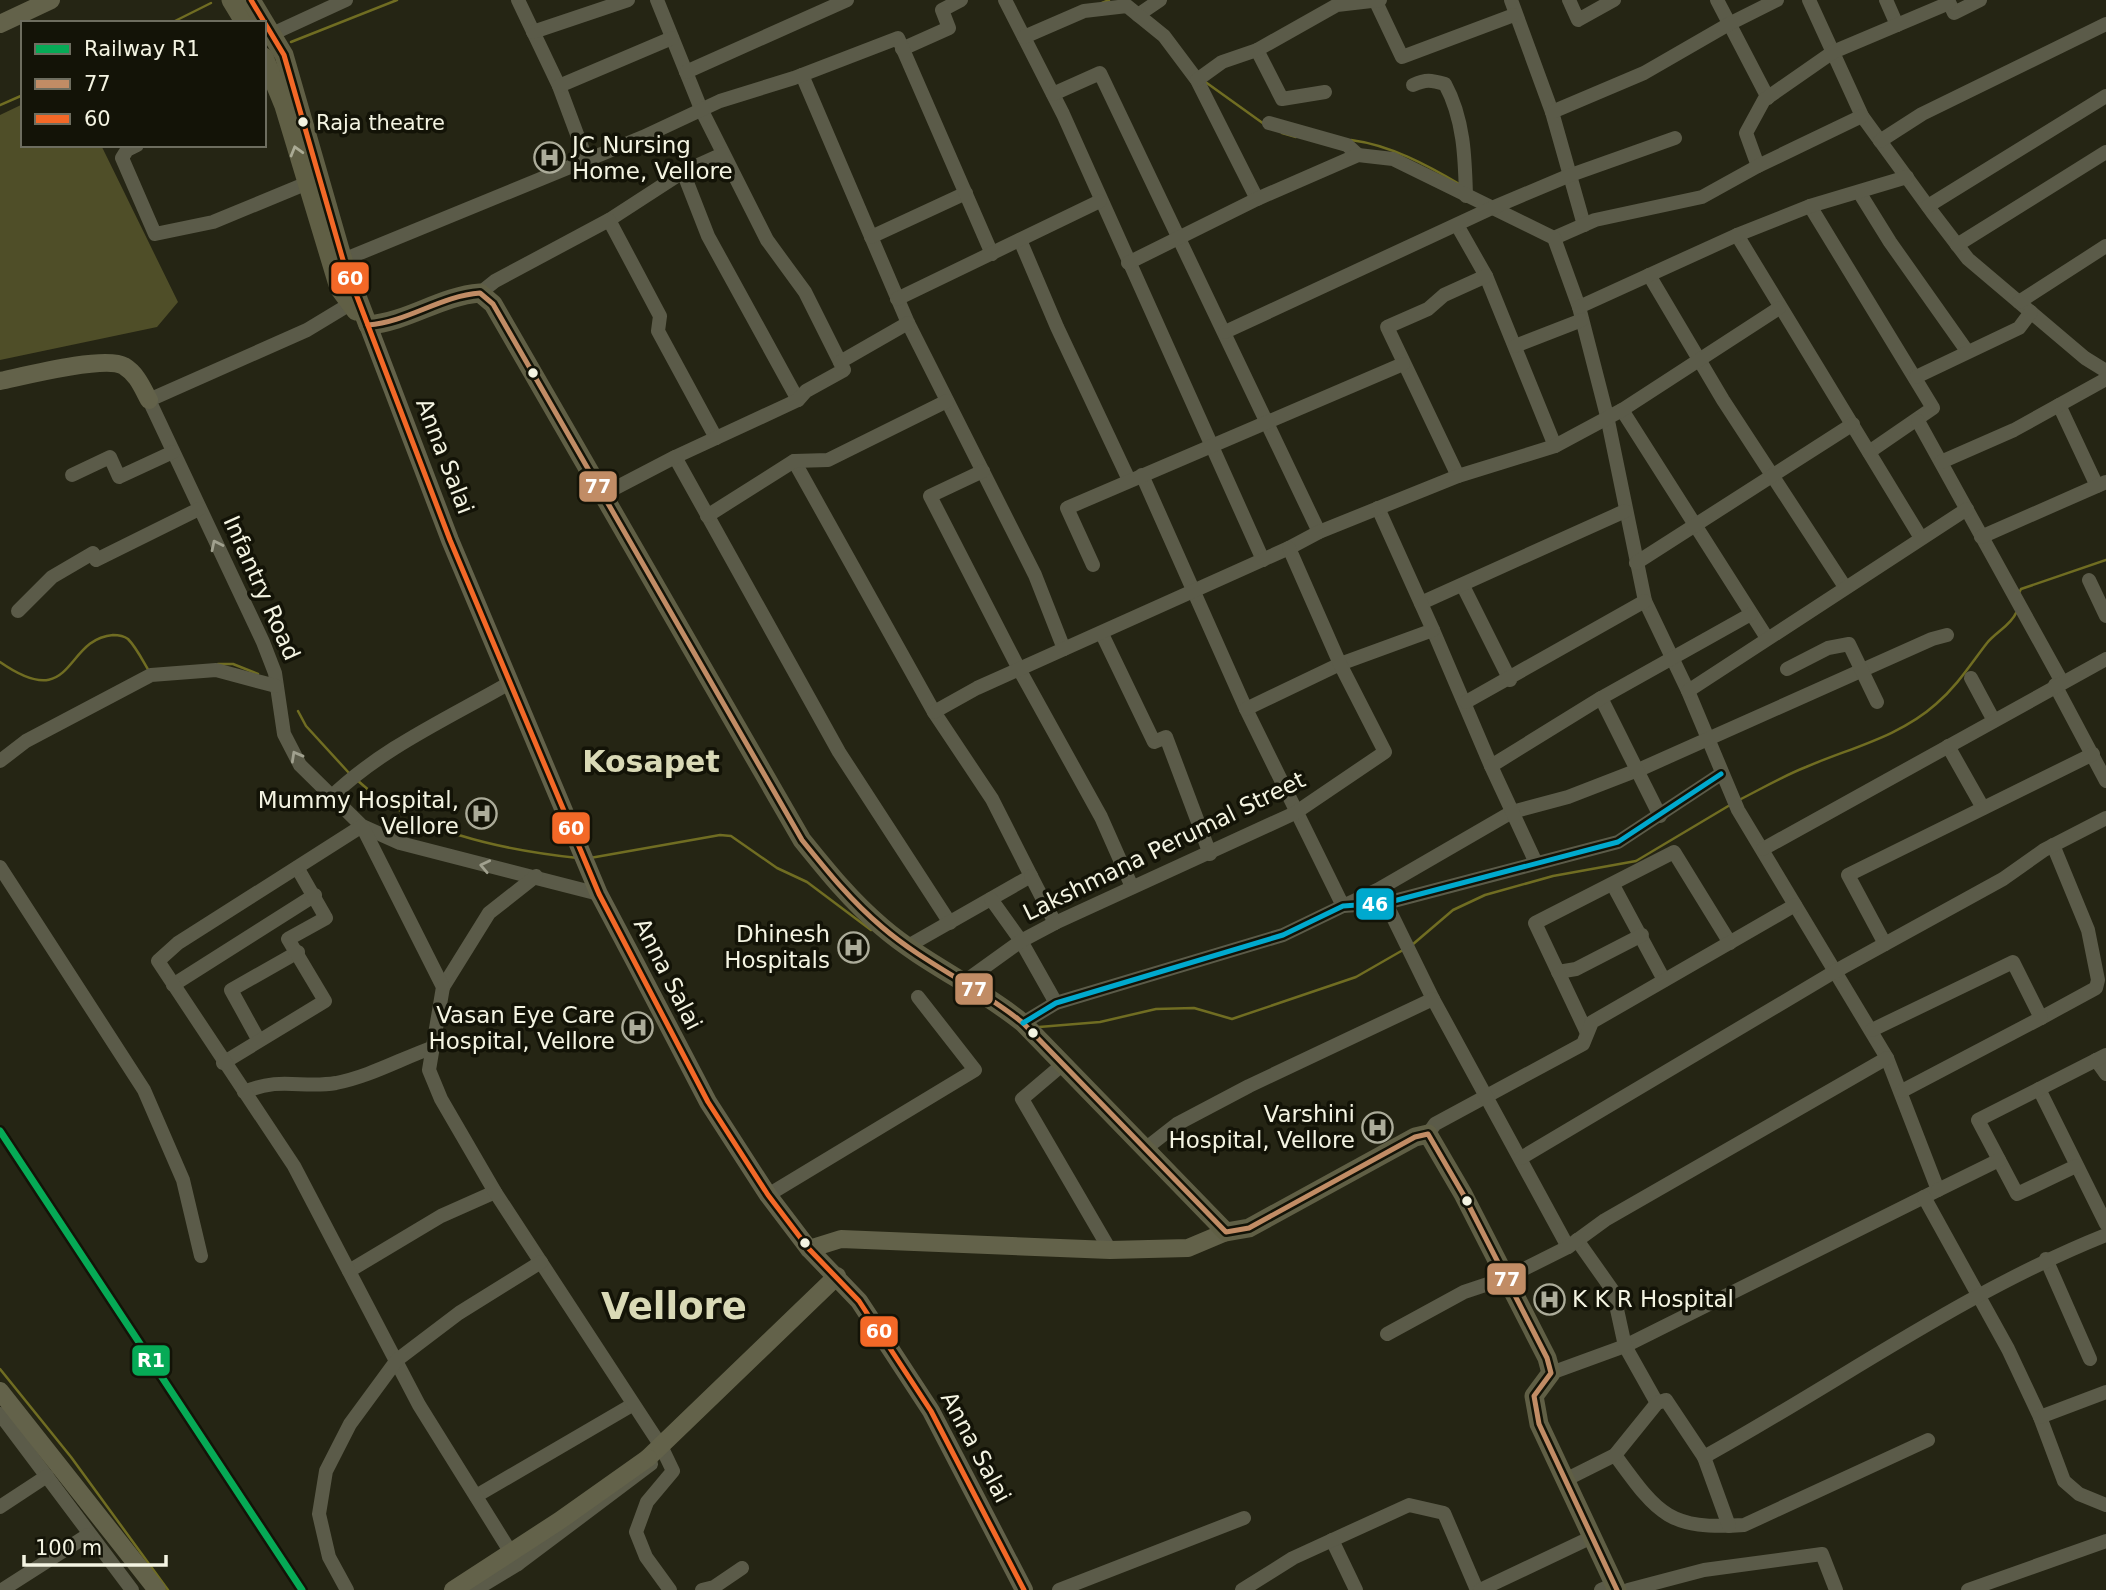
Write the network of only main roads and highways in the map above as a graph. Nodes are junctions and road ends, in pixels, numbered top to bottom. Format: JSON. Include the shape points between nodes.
{"nodes":[{"id":1,"x":51,"y":0,"type":"edge"},
{"id":2,"x":231,"y":0,"type":"edge"},
{"id":3,"x":251,"y":0,"type":"edge"},
{"id":4,"x":244,"y":21,"type":"edge"},
{"id":5,"x":264,"y":21,"type":"edge"},
{"id":6,"x":0,"y":24,"type":"edge"},
{"id":7,"x":266,"y":24,"type":"edge"},
{"id":8,"x":266,"y":67,"type":"edge"},
{"id":9,"x":270,"y":88,"type":"edge"},
{"id":10,"x":368,"y":326,"type":"junction"},
{"id":11,"x":0,"y":381,"type":"edge"},
{"id":12,"x":149,"y":400,"type":"road end"},
{"id":13,"x":1226,"y":1233,"type":"junction"},
{"id":14,"x":809,"y":1250,"type":"junction"},
{"id":15,"x":837,"y":1276,"type":"junction"},
{"id":16,"x":0,"y":1391,"type":"edge"},
{"id":17,"x":1615,"y":1589,"type":"edge"},
{"id":18,"x":157,"y":1590,"type":"edge"},
{"id":19,"x":453,"y":1590,"type":"edge"},
{"id":20,"x":1024,"y":1590,"type":"edge"}],
"edges":[{"from":1,"to":6,"type":"main road"},
{"from":2,"to":4,"type":"highway"},
{"from":3,"to":5,"type":"highway","name":"Anna Salai"},
{"from":7,"to":10,"type":"highway","name":"Anna Salai","via":[[284,55],[343,260]]},
{"from":8,"to":9,"type":"highway","name":"Anna Salai"},
{"from":10,"to":9,"type":"highway","name":"Anna Salai","one_way":true,"via":[[339,288]]},
{"from":10,"to":13,"type":"highway","via":[[392,324],[460,295],[480,293],[494,304],[802,840],[846,895],[908,946],[1023,1023]]},
{"from":10,"to":14,"type":"main road","name":"Anna Salai","via":[[450,540],[599,894],[708,1102]]},
{"from":11,"to":12,"type":"main road","name":"Infantry Road","via":[[90,363],[121,364],[136,375]]},
{"from":13,"to":14,"type":"main road","via":[[1188,1248],[1110,1250],[841,1239]]},
{"from":13,"to":17,"type":"highway","via":[[1249,1228],[1428,1134],[1547,1358],[1551,1373],[1534,1396],[1539,1424]]},
{"from":14,"to":15,"type":"main road","name":"Anna Salai"},
{"from":15,"to":19,"type":"main road","bridge":true,"via":[[654,1452]]},
{"from":15,"to":20,"type":"main road","name":"Anna Salai","via":[[859,1301],[931,1411]]},
{"from":16,"to":18,"type":"main road"}]}
